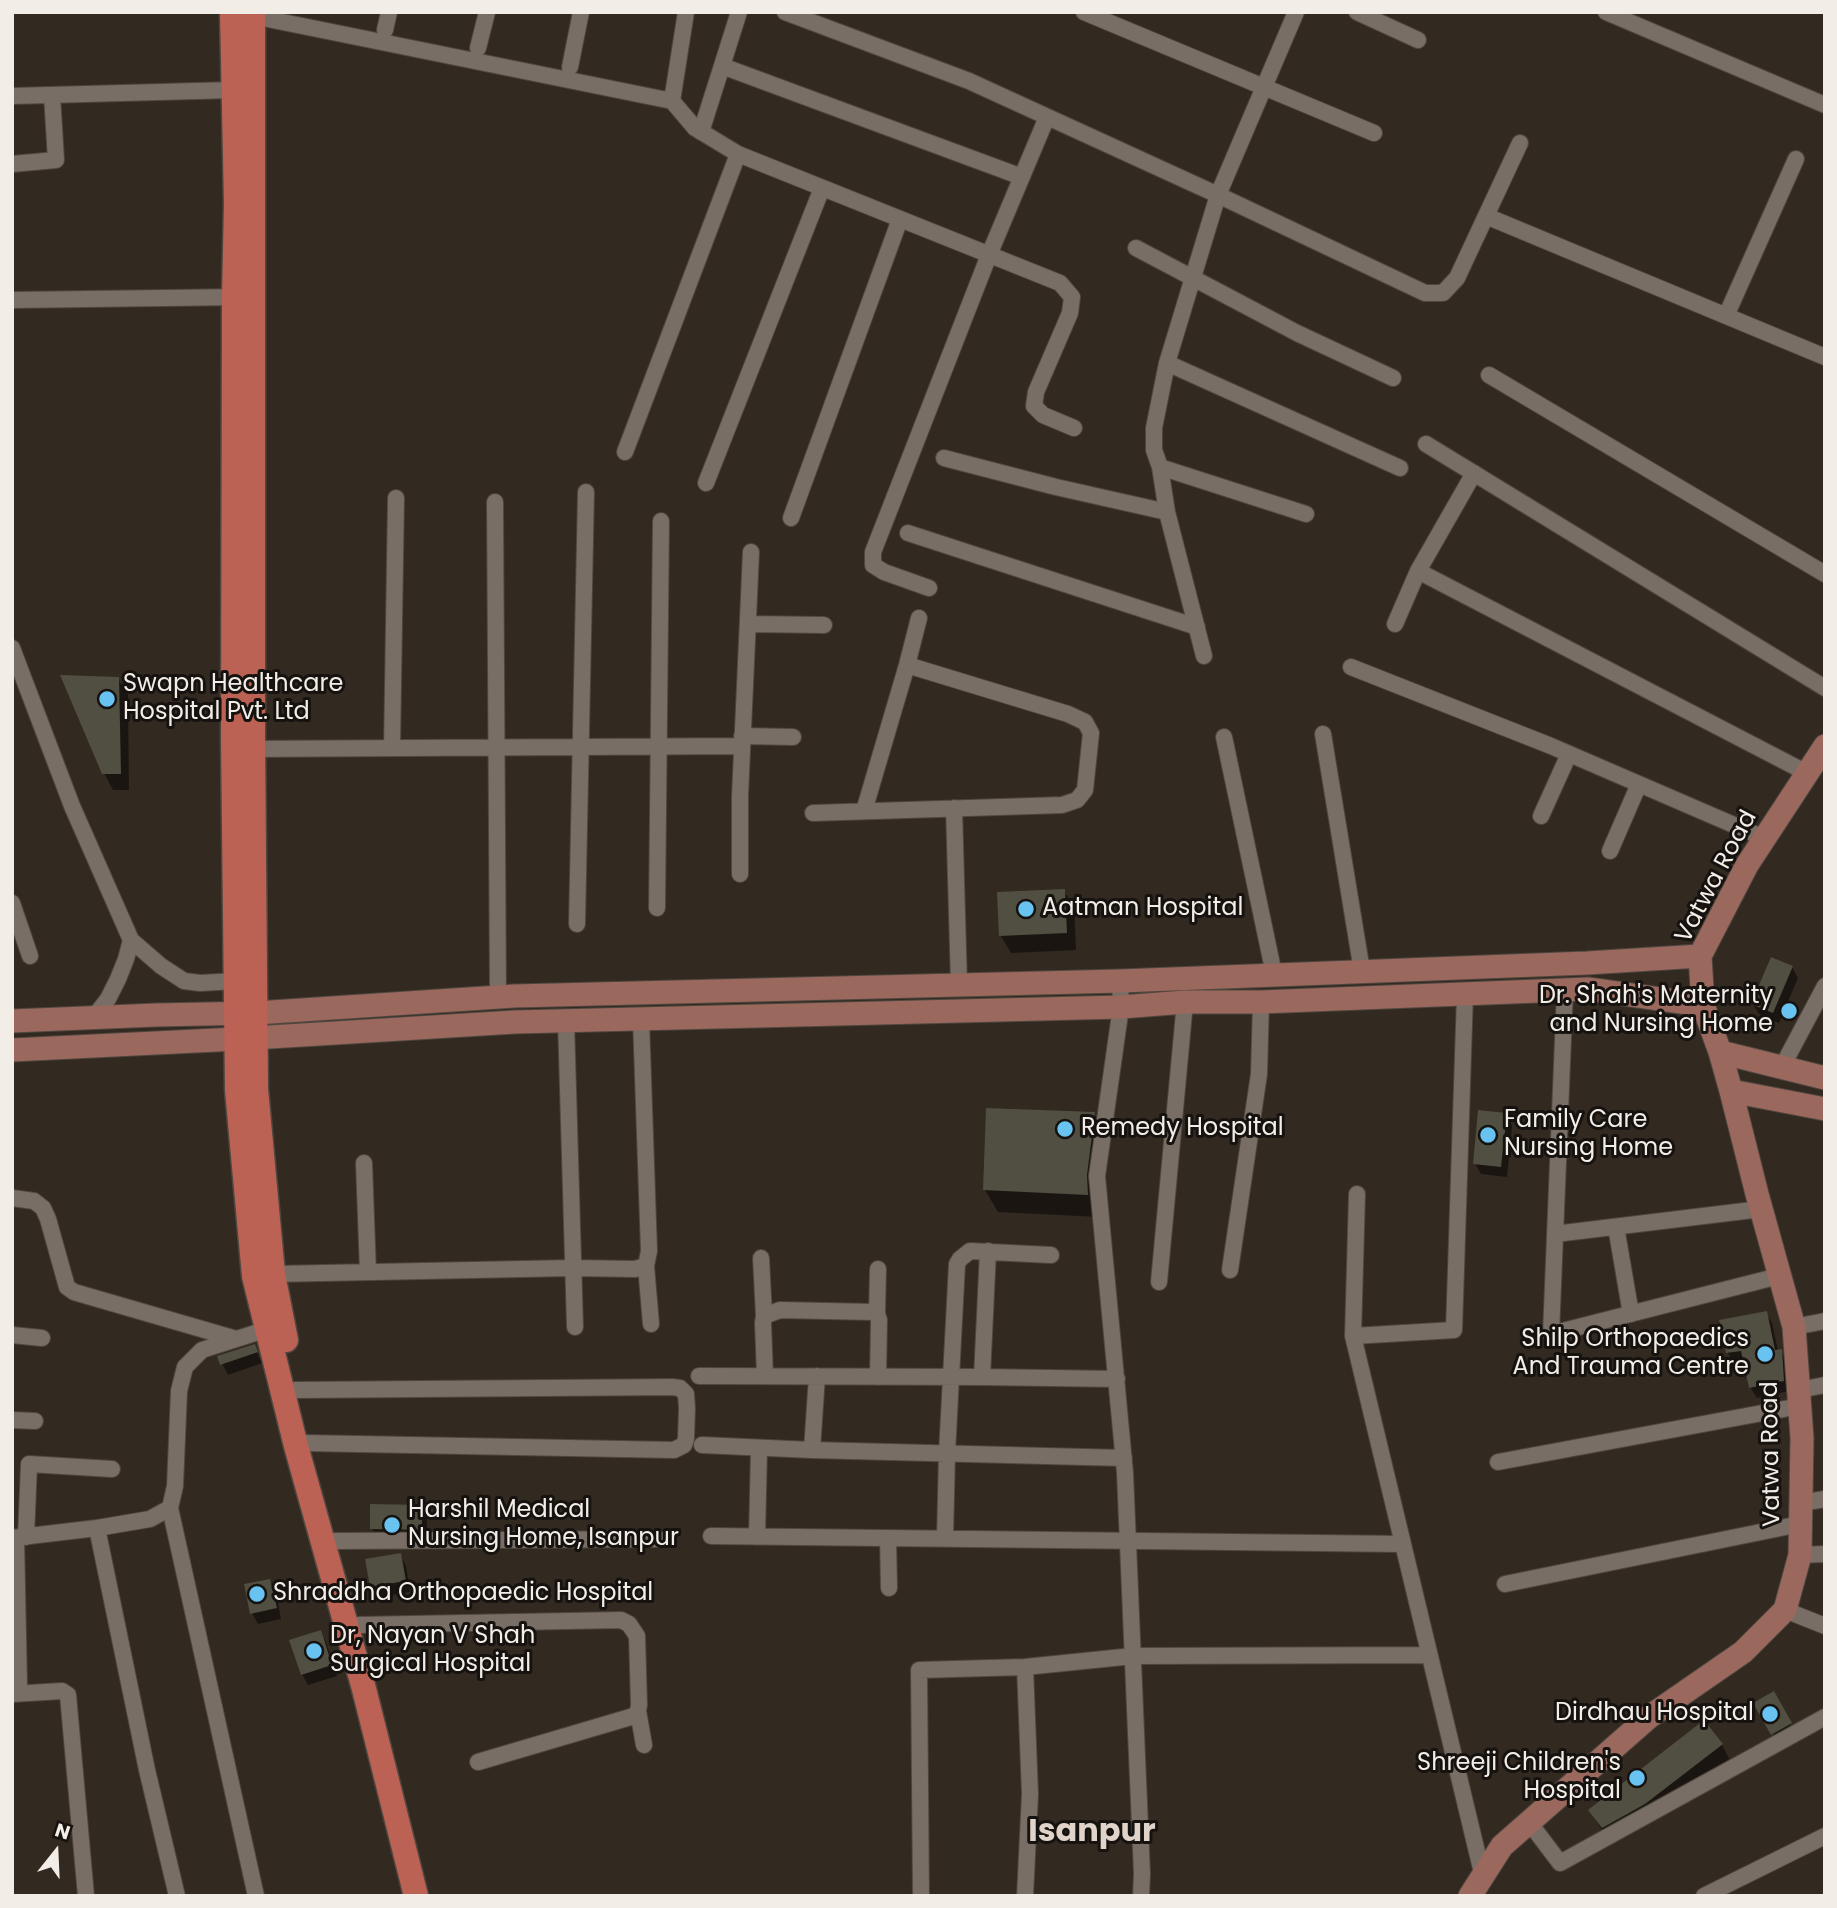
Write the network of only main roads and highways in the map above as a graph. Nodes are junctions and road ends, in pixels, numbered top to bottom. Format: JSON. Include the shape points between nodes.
{"nodes":[{"id":1,"x":246,"y":13,"type":"edge"},
{"id":2,"x":243,"y":297,"type":"junction"},
{"id":3,"x":244,"y":749,"type":"junction"},
{"id":4,"x":246,"y":1026,"type":"junction"},
{"id":5,"x":275,"y":1327,"type":"junction"},
{"id":6,"x":416,"y":1896,"type":"edge"},
{"id":7,"x":426,"y":1896,"type":"edge"}],
"edges":[{"from":1,"to":2,"type":"main road"},
{"from":1,"to":2,"type":"main road","via":[[233,90]]},
{"from":2,"to":3,"type":"main road"},
{"from":3,"to":4,"type":"main road"},
{"from":3,"to":4,"type":"main road","via":[[236,981]]},
{"from":4,"to":5,"type":"main road","via":[[256,1089]]},
{"from":4,"to":5,"type":"main road","via":[[237,1090],[254,1276]]},
{"from":5,"to":6,"type":"main road","via":[[296,1446]]},
{"from":5,"to":7,"type":"main road"}]}
